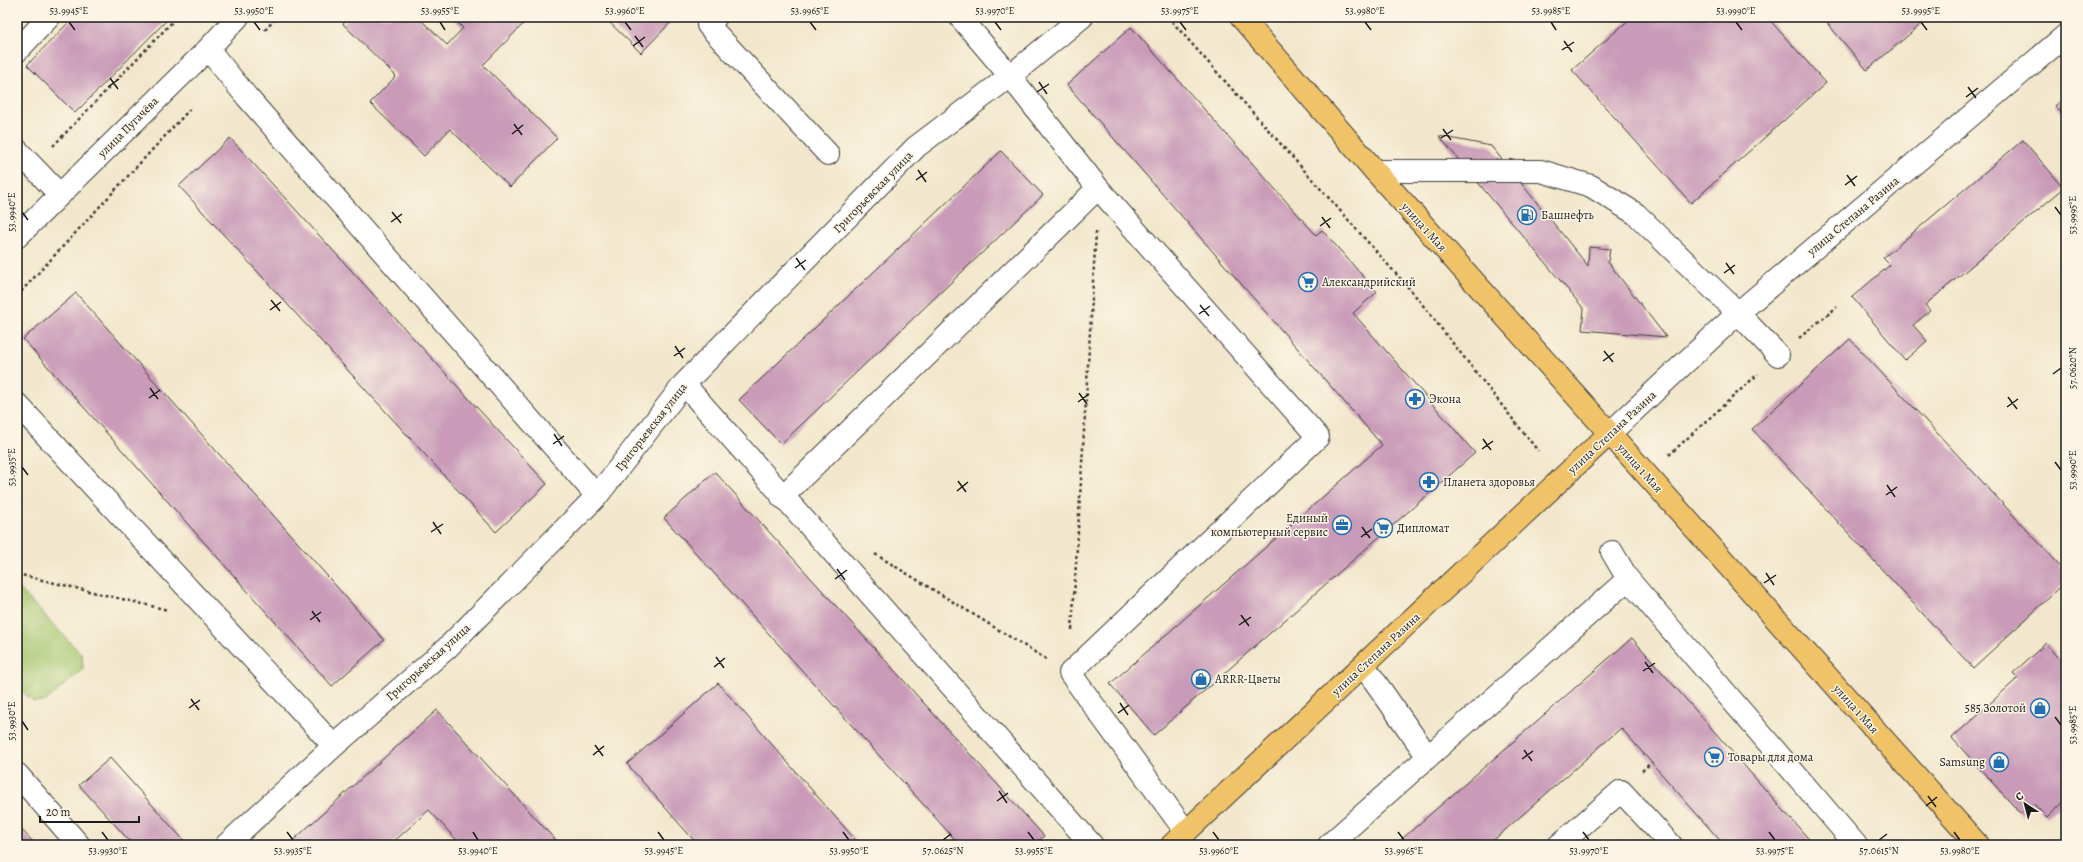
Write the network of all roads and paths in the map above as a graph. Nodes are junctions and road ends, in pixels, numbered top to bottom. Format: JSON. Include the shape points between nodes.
{"nodes":[{"id":1,"x":49,"y":17,"type":"edge"},
{"id":2,"x":177,"y":17,"type":"edge"},
{"id":3,"x":238,"y":17,"type":"edge"},
{"id":4,"x":277,"y":17,"type":"edge"},
{"id":5,"x":716,"y":17,"type":"edge"},
{"id":6,"x":960,"y":17,"type":"edge"},
{"id":7,"x":1082,"y":17,"type":"edge"},
{"id":8,"x":1168,"y":17,"type":"edge"},
{"id":9,"x":1241,"y":17,"type":"edge"},
{"id":10,"x":262,"y":33,"type":"dead end"},
{"id":11,"x":2066,"y":35,"type":"edge"},
{"id":12,"x":208,"y":49,"type":"junction"},
{"id":13,"x":17,"y":51,"type":"edge"},
{"id":14,"x":1010,"y":76,"type":"junction"},
{"id":15,"x":194,"y":106,"type":"dead end"},
{"id":16,"x":17,"y":150,"type":"edge"},
{"id":17,"x":828,"y":154,"type":"dead end"},
{"id":18,"x":33,"y":167,"type":"junction"},
{"id":19,"x":1374,"y":171,"type":"junction"},
{"id":20,"x":1098,"y":188,"type":"junction"},
{"id":21,"x":60,"y":195,"type":"junction"},
{"id":22,"x":17,"y":237,"type":"edge"},
{"id":23,"x":17,"y":296,"type":"edge"},
{"id":24,"x":1836,"y":307,"type":"dead end"},
{"id":25,"x":1738,"y":313,"type":"junction"},
{"id":26,"x":1778,"y":356,"type":"junction"},
{"id":27,"x":684,"y":384,"type":"junction"},
{"id":28,"x":17,"y":404,"type":"edge"},
{"id":29,"x":1609,"y":434,"type":"junction"},
{"id":30,"x":1538,"y":451,"type":"dead end"},
{"id":31,"x":1667,"y":457,"type":"dead end"},
{"id":32,"x":597,"y":496,"type":"junction"},
{"id":33,"x":782,"y":497,"type":"junction"},
{"id":34,"x":869,"y":551,"type":"dead end"},
{"id":35,"x":1612,"y":552,"type":"dead end"},
{"id":36,"x":17,"y":574,"type":"edge"},
{"id":37,"x":1628,"y":579,"type":"junction"},
{"id":38,"x":176,"y":612,"type":"dead end"},
{"id":39,"x":1364,"y":666,"type":"junction"},
{"id":40,"x":1070,"y":673,"type":"junction"},
{"id":41,"x":334,"y":746,"type":"junction"},
{"id":42,"x":1428,"y":757,"type":"junction"},
{"id":43,"x":17,"y":774,"type":"edge"},
{"id":44,"x":1179,"y":839,"type":"edge"},
{"id":45,"x":79,"y":845,"type":"edge"},
{"id":46,"x":226,"y":845,"type":"edge"},
{"id":47,"x":1092,"y":845,"type":"edge"},
{"id":48,"x":1329,"y":845,"type":"edge"},
{"id":49,"x":1559,"y":845,"type":"edge"},
{"id":50,"x":1670,"y":845,"type":"edge"},
{"id":51,"x":1856,"y":845,"type":"edge"},
{"id":52,"x":1978,"y":845,"type":"edge"}],
"edges":[{"from":1,"to":13,"type":"street"},
{"from":2,"to":18,"type":"path"},
{"from":3,"to":12,"type":"street","name":"улица Пугачёва"},
{"from":4,"to":10,"type":"path"},
{"from":5,"to":17,"type":"street","via":[[708,25]]},
{"from":6,"to":14,"type":"street"},
{"from":7,"to":14,"type":"street","name":"Григорьевская улица"},
{"from":8,"to":30,"type":"path","via":[[1414,294]]},
{"from":9,"to":19,"type":"main road","name":"улица 1 Мая"},
{"from":11,"to":25,"type":"street","name":"улица Степана Разина"},
{"from":12,"to":21,"type":"street","name":"улица Пугачёва"},
{"from":12,"to":32,"type":"street","via":[[247,97]]},
{"from":14,"to":20,"type":"street"},
{"from":14,"to":27,"type":"street","name":"Григорьевская улица","via":[[916,147]]},
{"from":15,"to":23,"type":"path"},
{"from":16,"to":18,"type":"street"},
{"from":18,"to":21,"type":"street"},
{"from":19,"to":25,"type":"street","via":[[1541,171],[1591,186],[1636,214]]},
{"from":19,"to":29,"type":"main road","name":"улица 1 Мая"},
{"from":20,"to":33,"type":"street"},
{"from":20,"to":40,"type":"path"},
{"from":20,"to":40,"type":"street","via":[[1318,437]]},
{"from":21,"to":22,"type":"street","name":"улица Пугачёва"},
{"from":24,"to":26,"type":"path"},
{"from":25,"to":26,"type":"street"},
{"from":25,"to":29,"type":"street","name":"улица Степана Разина"},
{"from":26,"to":31,"type":"path"},
{"from":27,"to":32,"type":"street","name":"Григорьевская улица"},
{"from":27,"to":33,"type":"street"},
{"from":28,"to":41,"type":"street"},
{"from":29,"to":39,"type":"main road","name":"улица Степана Разина"},
{"from":29,"to":52,"type":"main road","name":"улица 1 Мая"},
{"from":32,"to":41,"type":"street","name":"Григорьевская улица","via":[[446,649]]},
{"from":33,"to":47,"type":"street"},
{"from":34,"to":40,"type":"path"},
{"from":35,"to":37,"type":"street"},
{"from":36,"to":38,"type":"path"},
{"from":37,"to":42,"type":"street"},
{"from":37,"to":51,"type":"street"},
{"from":39,"to":42,"type":"street"},
{"from":39,"to":44,"type":"main road","name":"улица Степана Разина"},
{"from":40,"to":44,"type":"street"},
{"from":41,"to":46,"type":"street","name":"Григорьевская улица"},
{"from":42,"to":48,"type":"street"},
{"from":43,"to":45,"type":"street"},
{"from":49,"to":50,"type":"street","via":[[1621,791]]}]}
